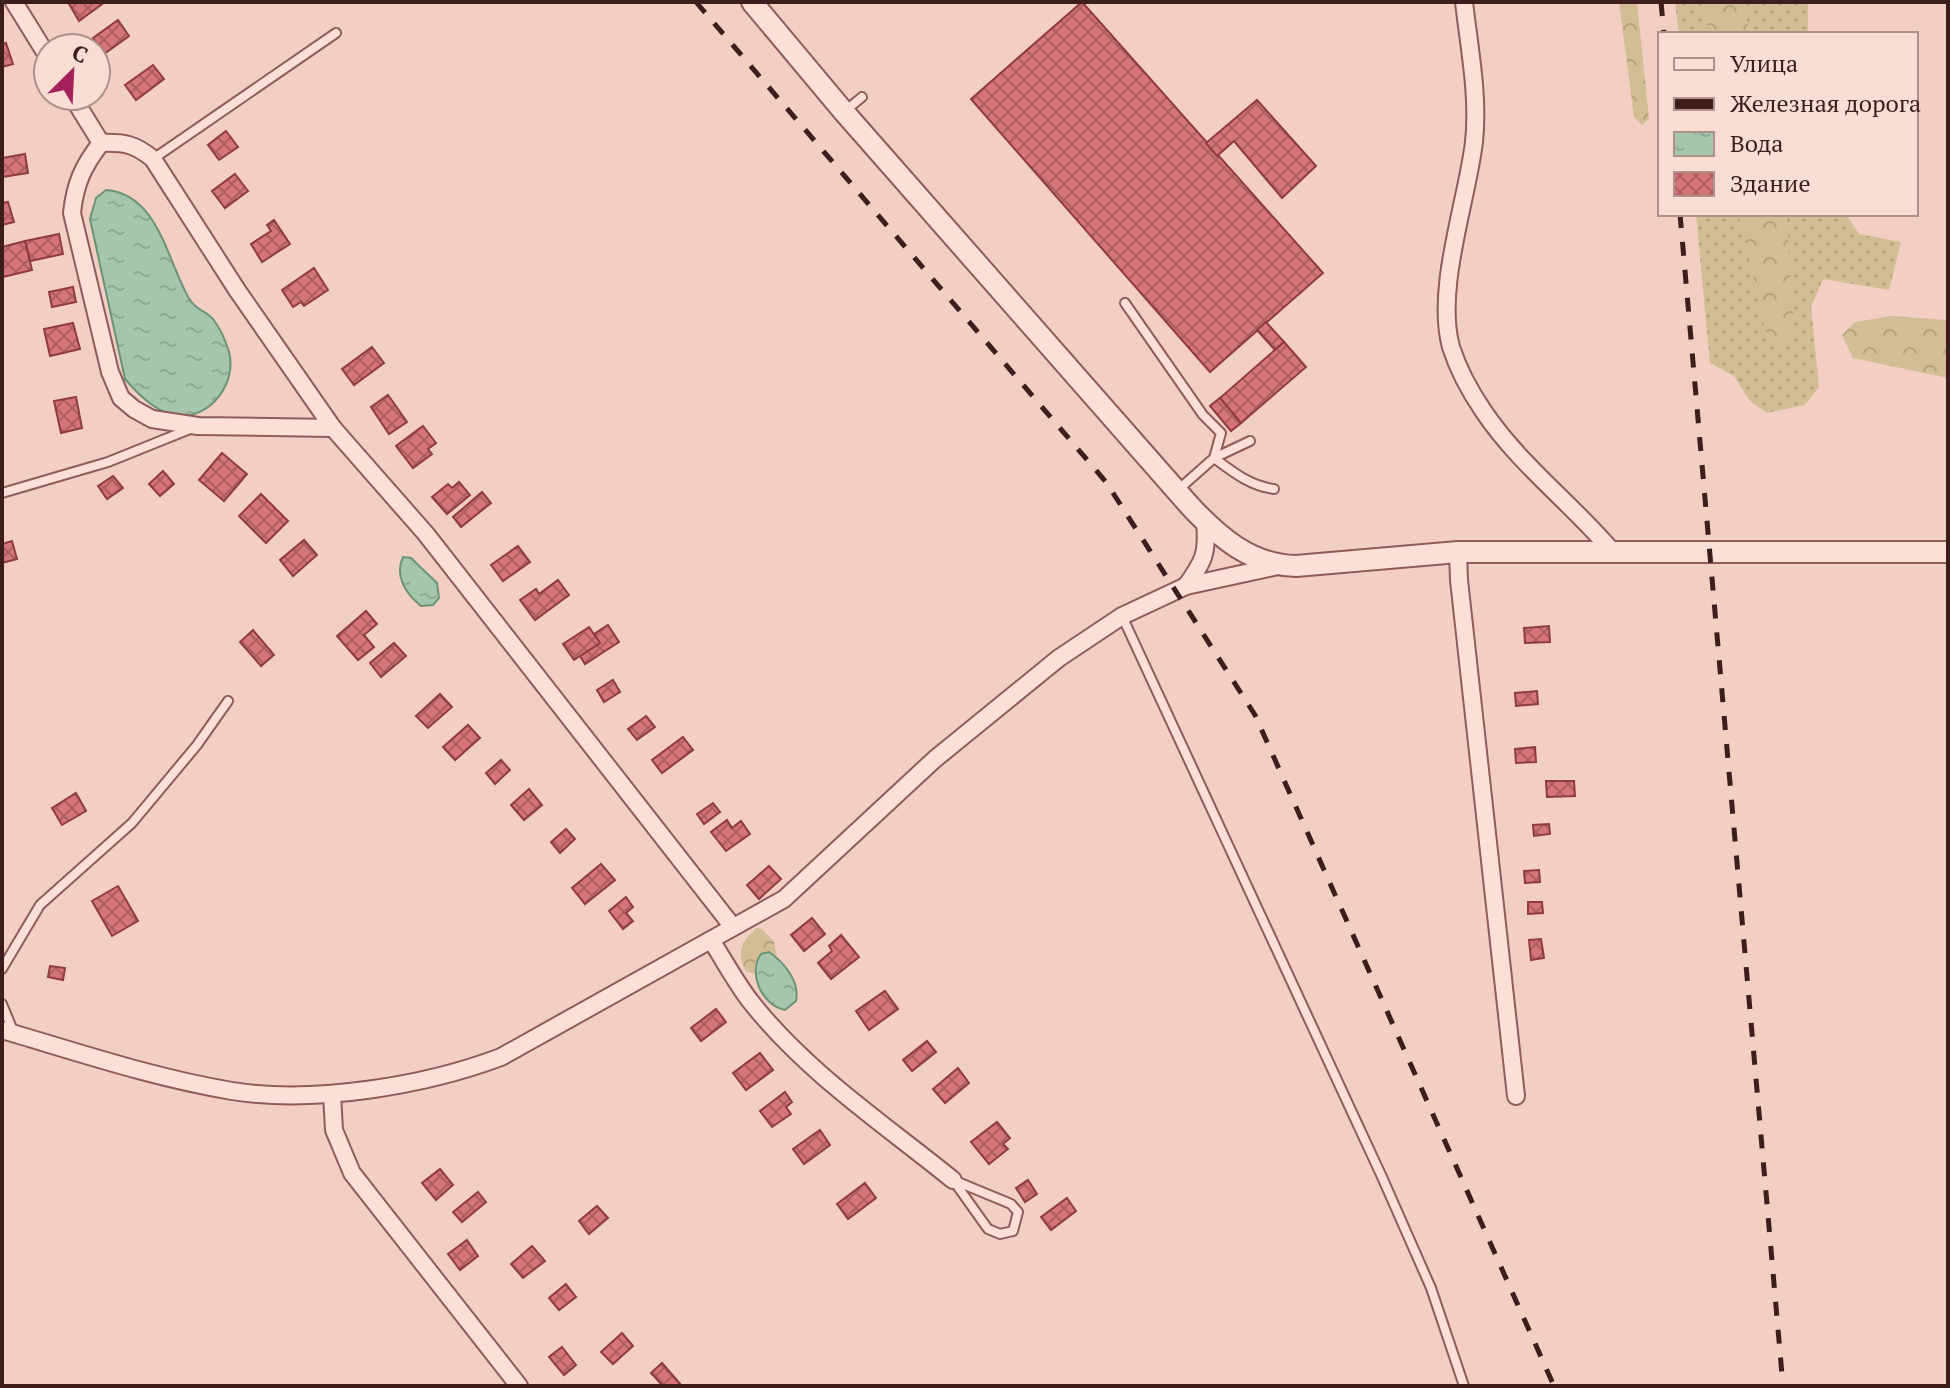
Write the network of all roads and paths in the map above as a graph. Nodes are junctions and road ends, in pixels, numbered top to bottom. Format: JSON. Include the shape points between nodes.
{"nodes":[{"id":1,"x":14,"y":2,"type":"edge"},
{"id":2,"x":752,"y":2,"type":"edge"},
{"id":3,"x":1464,"y":2,"type":"edge"},
{"id":4,"x":33,"y":32,"type":"edge"},
{"id":5,"x":336,"y":33,"type":"dead end"},
{"id":6,"x":862,"y":97,"type":"dead end"},
{"id":7,"x":82,"y":112,"type":"edge"},
{"id":8,"x":844,"y":112,"type":"junction"},
{"id":9,"x":101,"y":143,"type":"junction"},
{"id":10,"x":153,"y":159,"type":"junction"},
{"id":11,"x":1125,"y":303,"type":"dead end"},
{"id":12,"x":198,"y":426,"type":"junction"},
{"id":13,"x":333,"y":428,"type":"junction"},
{"id":14,"x":1250,"y":441,"type":"dead end"},
{"id":15,"x":1214,"y":458,"type":"junction"},
{"id":16,"x":1274,"y":489,"type":"dead end"},
{"id":17,"x":1177,"y":491,"type":"junction"},
{"id":18,"x":2,"y":493,"type":"edge"},
{"id":19,"x":1205,"y":522,"type":"junction"},
{"id":20,"x":1612,"y":551,"type":"junction"},
{"id":21,"x":1458,"y":552,"type":"junction"},
{"id":22,"x":1948,"y":552,"type":"edge"},
{"id":23,"x":1278,"y":566,"type":"junction"},
{"id":24,"x":1186,"y":586,"type":"junction"},
{"id":25,"x":1122,"y":616,"type":"junction"},
{"id":26,"x":228,"y":701,"type":"dead end"},
{"id":27,"x":733,"y":927,"type":"junction"},
{"id":28,"x":711,"y":940,"type":"junction"},
{"id":29,"x":2,"y":969,"type":"edge"},
{"id":30,"x":2,"y":1004,"type":"edge"},
{"id":31,"x":8,"y":1032,"type":"edge"},
{"id":32,"x":332,"y":1094,"type":"junction"},
{"id":33,"x":1516,"y":1096,"type":"dead end"},
{"id":34,"x":953,"y":1180,"type":"junction"},
{"id":35,"x":519,"y":1386,"type":"edge"},
{"id":36,"x":1464,"y":1386,"type":"edge"}],
"edges":[{"from":1,"to":4,"type":"street"},
{"from":2,"to":8,"type":"street"},
{"from":3,"to":20,"type":"street","via":[[1476,117],[1450,279],[1451,346],[1483,411],[1522,460]]},
{"from":5,"to":10,"type":"lane"},
{"from":6,"to":8,"type":"lane"},
{"from":7,"to":9,"type":"street"},
{"from":8,"to":17,"type":"street"},
{"from":9,"to":10,"type":"street","via":[[138,146]]},
{"from":9,"to":12,"type":"street","via":[[79,176],[72,213],[110,372],[121,398],[134,409],[152,419]]},
{"from":10,"to":13,"type":"street"},
{"from":11,"to":15,"type":"lane","via":[[1221,433]]},
{"from":12,"to":13,"type":"street"},
{"from":12,"to":18,"type":"lane","via":[[108,462]]},
{"from":13,"to":27,"type":"street","via":[[426,534]]},
{"from":14,"to":15,"type":"lane"},
{"from":15,"to":16,"type":"lane","via":[[1246,481]]},
{"from":15,"to":17,"type":"lane"},
{"from":17,"to":19,"type":"street"},
{"from":19,"to":23,"type":"street","via":[[1244,553]]},
{"from":19,"to":24,"type":"street","via":[[1208,547]]},
{"from":20,"to":21,"type":"street"},
{"from":20,"to":22,"type":"street"},
{"from":21,"to":23,"type":"street"},
{"from":21,"to":33,"type":"street"},
{"from":23,"to":24,"type":"street"},
{"from":24,"to":25,"type":"street"},
{"from":25,"to":27,"type":"street","via":[[1059,658],[935,759],[784,899]]},
{"from":25,"to":36,"type":"lane","via":[[1382,1177],[1431,1288]]},
{"from":26,"to":29,"type":"lane","via":[[132,823],[40,905]]},
{"from":27,"to":28,"type":"street"},
{"from":28,"to":32,"type":"street","via":[[501,1057],[461,1072]]},
{"from":28,"to":34,"type":"street","via":[[774,1029],[834,1087]]},
{"from":30,"to":31,"type":"lane"},
{"from":31,"to":32,"type":"street","via":[[233,1091]]},
{"from":32,"to":35,"type":"street","via":[[334,1130],[352,1173]]},
{"from":34,"to":34,"type":"lane","via":[[988,1229],[1000,1234],[1013,1231],[1018,1212],[1011,1204]]}]}
